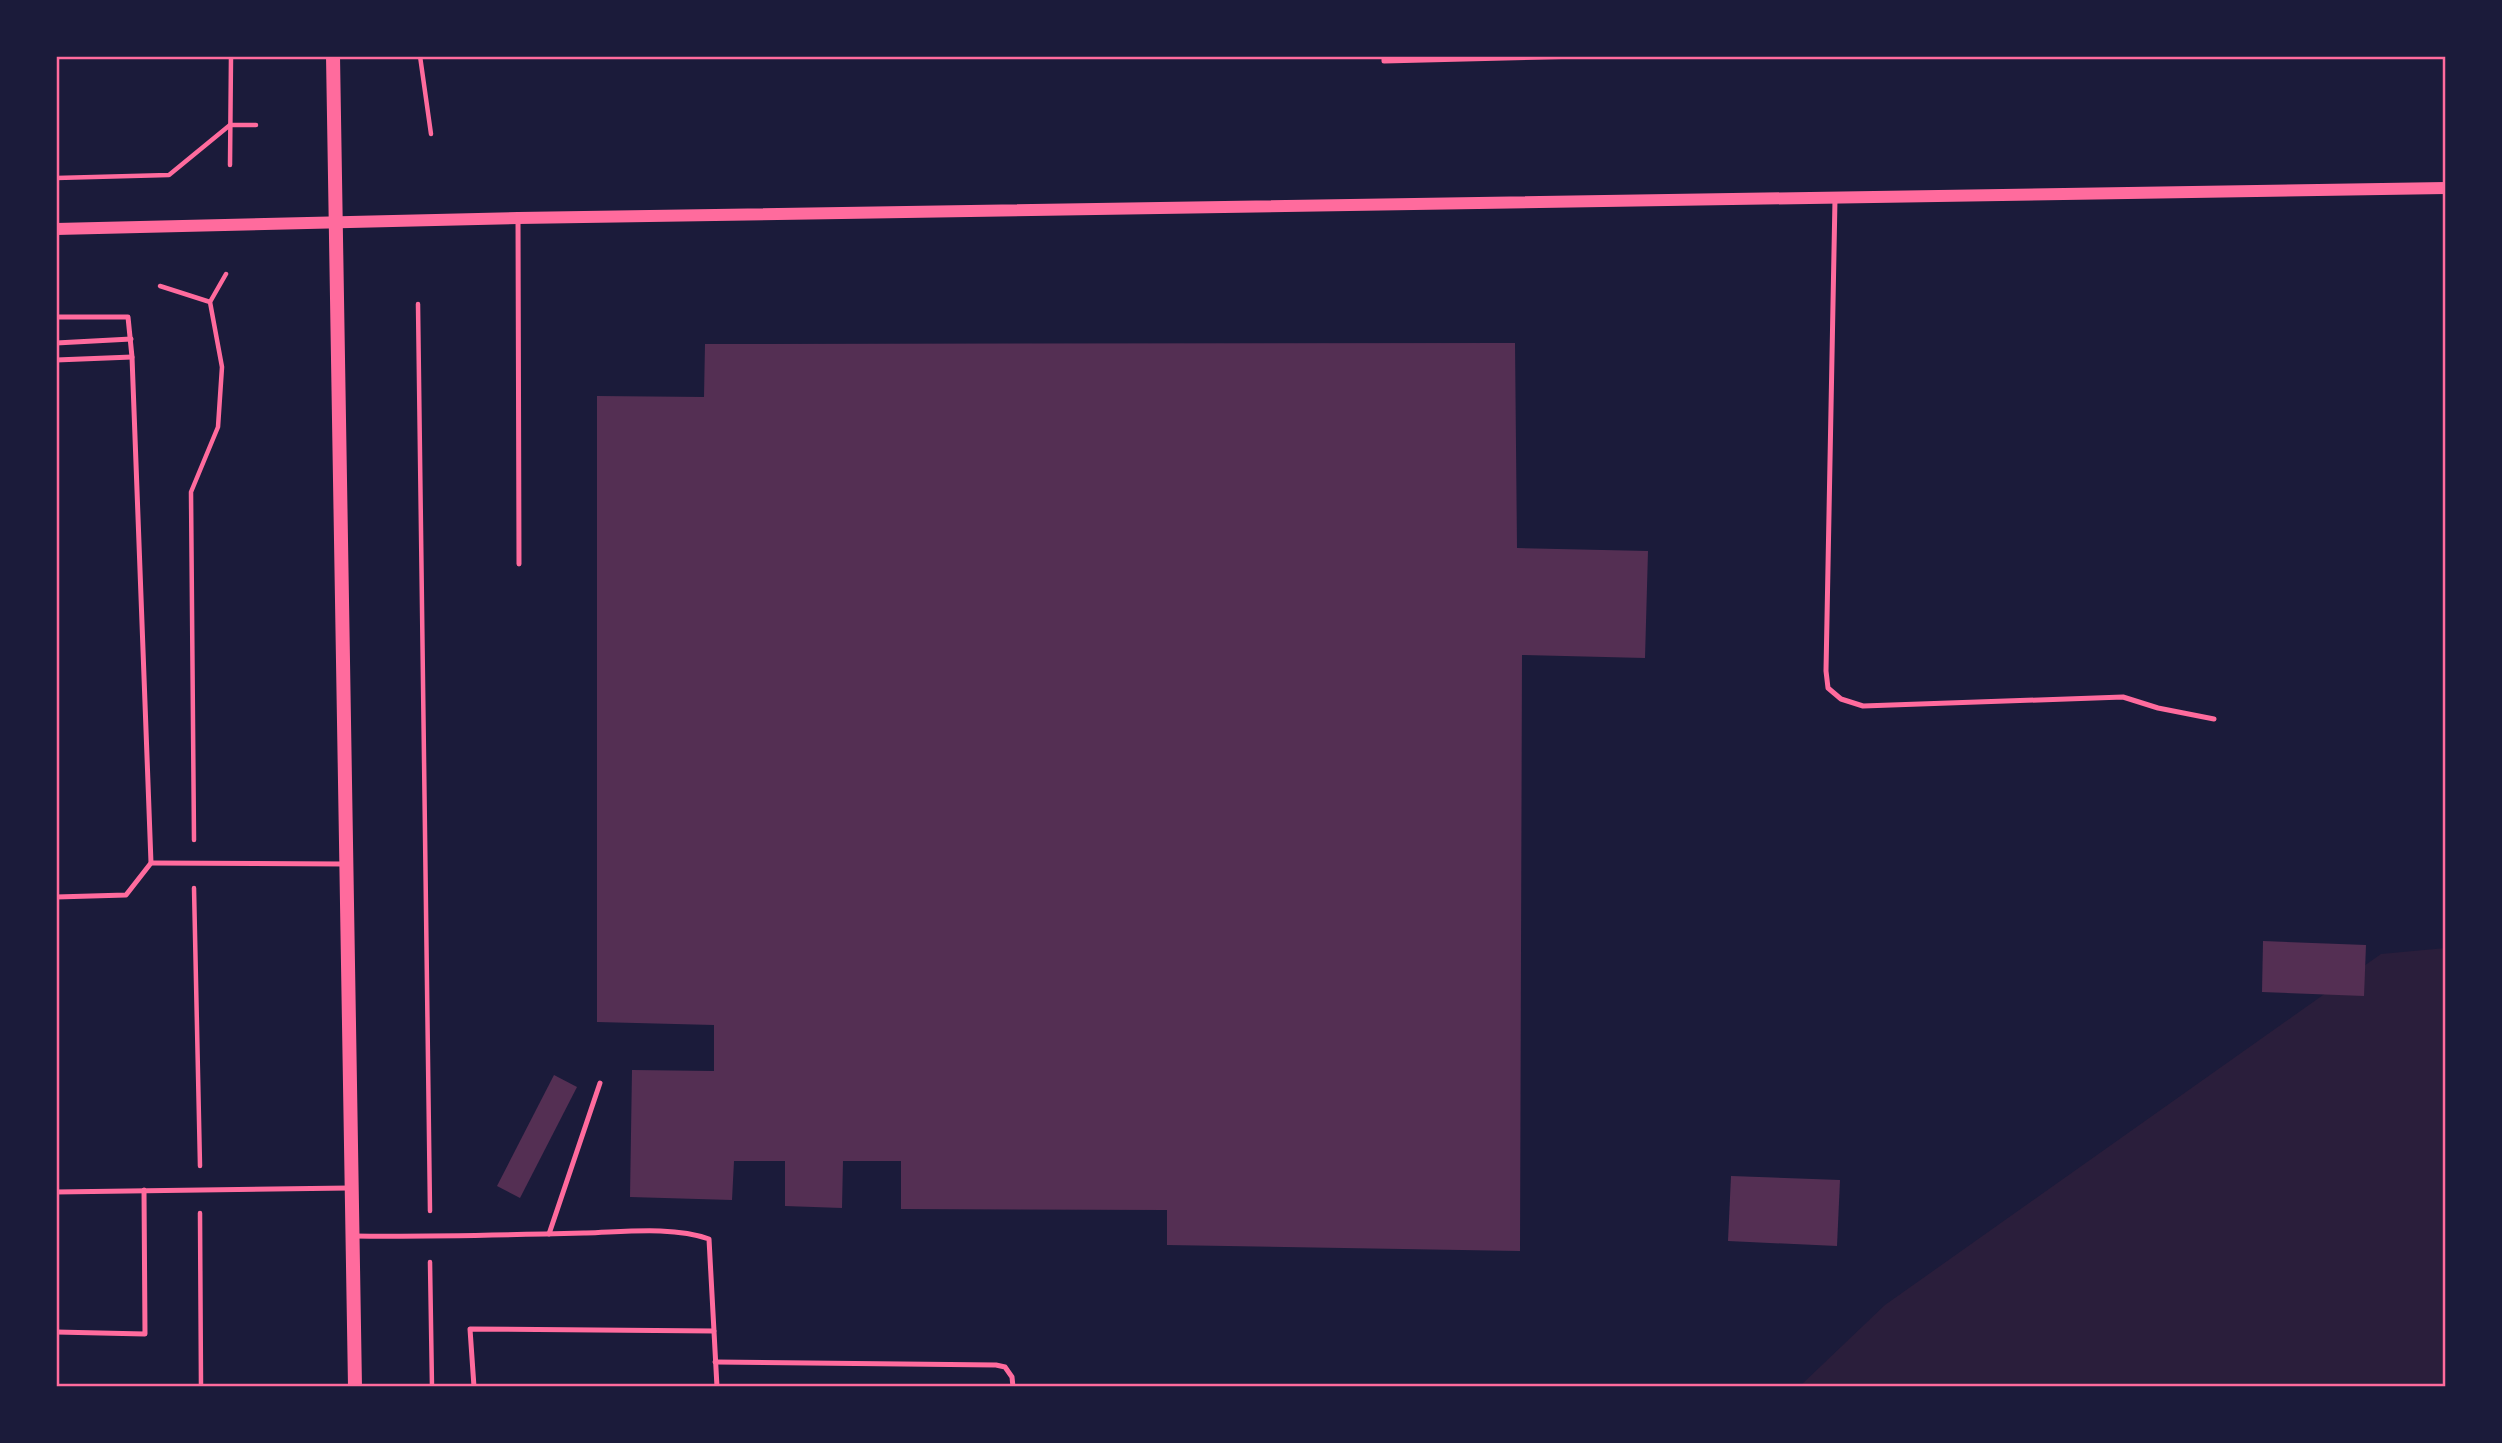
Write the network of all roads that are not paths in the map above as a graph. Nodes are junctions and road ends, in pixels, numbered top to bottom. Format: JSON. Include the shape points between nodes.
{"nodes":[{"id":1,"x":333,"y":56,"type":"edge"},
{"id":2,"x":1384,"y":56,"type":"edge"},
{"id":3,"x":1581,"y":56,"type":"edge"},
{"id":4,"x":2446,"y":188,"type":"edge"},
{"id":5,"x":1835,"y":199,"type":"junction"},
{"id":6,"x":517,"y":218,"type":"junction"},
{"id":7,"x":337,"y":221,"type":"junction"},
{"id":8,"x":56,"y":229,"type":"edge"},
{"id":9,"x":56,"y":317,"type":"edge"},
{"id":10,"x":131,"y":339,"type":"junction"},
{"id":11,"x":56,"y":343,"type":"edge"},
{"id":12,"x":132,"y":357,"type":"junction"},
{"id":13,"x":56,"y":360,"type":"edge"},
{"id":14,"x":519,"y":564,"type":"dead end"},
{"id":15,"x":2214,"y":719,"type":"dead end"},
{"id":16,"x":151,"y":863,"type":"junction"},
{"id":17,"x":347,"y":864,"type":"junction"},
{"id":18,"x":56,"y":897,"type":"edge"},
{"id":19,"x":600,"y":1083,"type":"dead end"},
{"id":20,"x":352,"y":1188,"type":"junction"},
{"id":21,"x":144,"y":1191,"type":"junction"},
{"id":22,"x":56,"y":1192,"type":"edge"},
{"id":23,"x":549,"y":1234,"type":"junction"},
{"id":24,"x":353,"y":1236,"type":"junction"},
{"id":25,"x":714,"y":1331,"type":"junction"},
{"id":26,"x":56,"y":1332,"type":"edge"},
{"id":27,"x":715,"y":1362,"type":"junction"},
{"id":28,"x":355,"y":1387,"type":"edge"},
{"id":29,"x":474,"y":1387,"type":"edge"},
{"id":30,"x":718,"y":1387,"type":"edge"},
{"id":31,"x":1013,"y":1387,"type":"edge"}],
"edges":[{"from":1,"to":7,"type":"main road"},
{"from":2,"to":3,"type":"lane","via":[[1384,61]]},
{"from":4,"to":5,"type":"street"},
{"from":5,"to":6,"type":"street"},
{"from":5,"to":15,"type":"lane","via":[[1828,688],[1841,699],[1863,706],[2123,697]]},
{"from":6,"to":7,"type":"street"},
{"from":6,"to":14,"type":"lane"},
{"from":7,"to":8,"type":"street"},
{"from":7,"to":17,"type":"main road"},
{"from":9,"to":10,"type":"lane","via":[[128,317]]},
{"from":10,"to":11,"type":"lane"},
{"from":10,"to":12,"type":"lane"},
{"from":12,"to":13,"type":"lane"},
{"from":12,"to":16,"type":"lane"},
{"from":16,"to":17,"type":"lane"},
{"from":16,"to":18,"type":"lane","via":[[126,895]]},
{"from":17,"to":20,"type":"main road"},
{"from":19,"to":23,"type":"lane"},
{"from":20,"to":21,"type":"lane"},
{"from":20,"to":24,"type":"main road"},
{"from":21,"to":22,"type":"lane"},
{"from":21,"to":26,"type":"lane","via":[[145,1334]]},
{"from":23,"to":24,"type":"lane"},
{"from":23,"to":25,"type":"lane","via":[[635,1231],[709,1239]]},
{"from":24,"to":28,"type":"main road"},
{"from":25,"to":27,"type":"lane"},
{"from":25,"to":29,"type":"lane","via":[[470,1329]]},
{"from":27,"to":30,"type":"lane"},
{"from":27,"to":31,"type":"lane","via":[[996,1365],[1005,1367]]}]}
